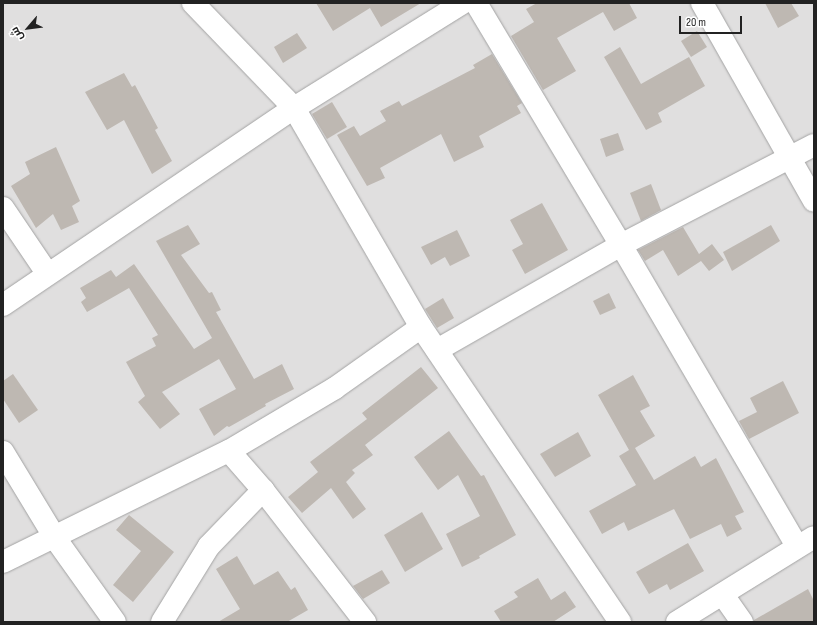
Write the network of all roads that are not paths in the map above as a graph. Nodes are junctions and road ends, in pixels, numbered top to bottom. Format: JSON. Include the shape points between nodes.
{"nodes":[{"id":1,"x":193,"y":3,"type":"edge"},
{"id":2,"x":463,"y":3,"type":"edge"},
{"id":3,"x":476,"y":3,"type":"edge"},
{"id":4,"x":702,"y":3,"type":"edge"},
{"id":5,"x":294,"y":108,"type":"junction"},
{"id":6,"x":814,"y":145,"type":"edge"},
{"id":7,"x":789,"y":159,"type":"junction"},
{"id":8,"x":814,"y":201,"type":"edge"},
{"id":9,"x":3,"y":208,"type":"edge"},
{"id":10,"x":621,"y":245,"type":"junction"},
{"id":11,"x":47,"y":273,"type":"junction"},
{"id":12,"x":3,"y":305,"type":"edge"},
{"id":13,"x":421,"y":327,"type":"junction"},
{"id":14,"x":437,"y":350,"type":"junction"},
{"id":15,"x":229,"y":451,"type":"junction"},
{"id":16,"x":3,"y":452,"type":"edge"},
{"id":17,"x":263,"y":490,"type":"junction"},
{"id":18,"x":55,"y":538,"type":"junction"},
{"id":19,"x":806,"y":542,"type":"edge"},
{"id":20,"x":3,"y":562,"type":"edge"},
{"id":21,"x":723,"y":594,"type":"junction"},
{"id":22,"x":115,"y":622,"type":"edge"},
{"id":23,"x":162,"y":622,"type":"edge"},
{"id":24,"x":366,"y":622,"type":"edge"},
{"id":25,"x":620,"y":622,"type":"edge"},
{"id":26,"x":677,"y":622,"type":"edge"},
{"id":27,"x":742,"y":622,"type":"edge"}],
"edges":[{"from":1,"to":5,"type":"street"},
{"from":2,"to":5,"type":"street"},
{"from":3,"to":10,"type":"street"},
{"from":4,"to":7,"type":"street"},
{"from":5,"to":11,"type":"street"},
{"from":5,"to":13,"type":"street"},
{"from":6,"to":7,"type":"street"},
{"from":7,"to":8,"type":"street"},
{"from":7,"to":10,"type":"street"},
{"from":9,"to":11,"type":"street"},
{"from":10,"to":14,"type":"street"},
{"from":10,"to":19,"type":"street"},
{"from":11,"to":12,"type":"street"},
{"from":13,"to":14,"type":"street"},
{"from":13,"to":15,"type":"street","via":[[335,388]]},
{"from":14,"to":25,"type":"street"},
{"from":15,"to":17,"type":"street"},
{"from":15,"to":18,"type":"street"},
{"from":16,"to":18,"type":"street"},
{"from":17,"to":23,"type":"street","via":[[209,546]]},
{"from":17,"to":24,"type":"street"},
{"from":18,"to":20,"type":"street"},
{"from":18,"to":22,"type":"street"},
{"from":19,"to":21,"type":"street"},
{"from":21,"to":26,"type":"street"},
{"from":21,"to":27,"type":"street"}]}
